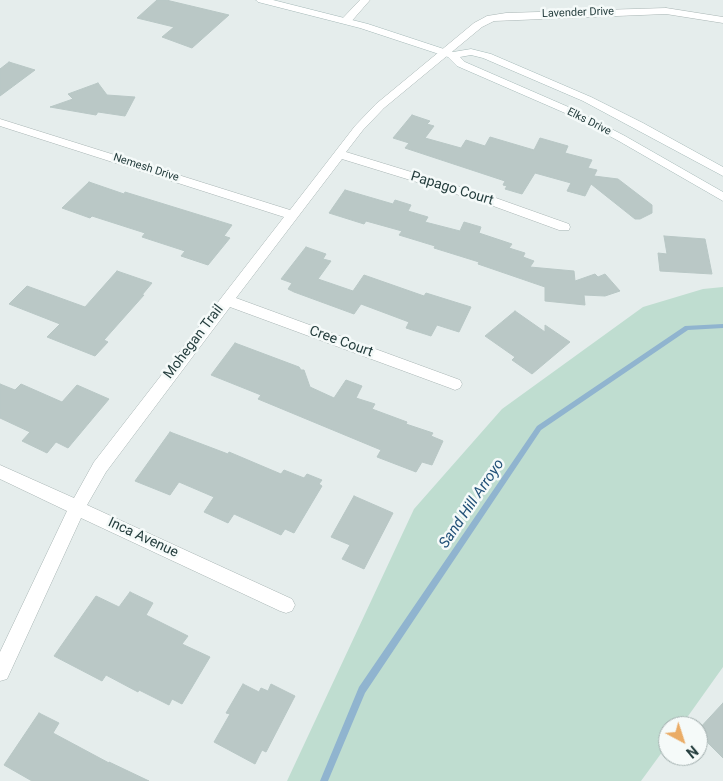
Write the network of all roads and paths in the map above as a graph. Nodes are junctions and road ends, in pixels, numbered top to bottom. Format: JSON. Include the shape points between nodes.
{"nodes":[{"id":1,"x":261,"y":0,"type":"edge"},
{"id":2,"x":365,"y":0,"type":"edge"},
{"id":3,"x":723,"y":20,"type":"edge"},
{"id":4,"x":346,"y":21,"type":"junction"},
{"id":5,"x":449,"y":54,"type":"junction"},
{"id":6,"x":0,"y":122,"type":"edge"},
{"id":7,"x":339,"y":154,"type":"junction"},
{"id":8,"x":723,"y":172,"type":"edge"},
{"id":9,"x":723,"y":197,"type":"edge"},
{"id":10,"x":293,"y":215,"type":"junction"},
{"id":11,"x":564,"y":227,"type":"dead end"},
{"id":12,"x":226,"y":300,"type":"junction"},
{"id":13,"x":455,"y":384,"type":"dead end"},
{"id":14,"x":0,"y":472,"type":"edge"},
{"id":15,"x":77,"y":508,"type":"junction"},
{"id":16,"x":286,"y":605,"type":"dead end"},
{"id":17,"x":0,"y":672,"type":"edge"}],
"edges":[{"from":1,"to":4,"type":"street","name":"Elks Drive"},
{"from":2,"to":4,"type":"street"},
{"from":3,"to":5,"type":"street","name":"Lavender Drive","via":[[694,10],[498,16],[478,24]]},
{"from":4,"to":5,"type":"street","name":"Elks Drive"},
{"from":5,"to":7,"type":"street","name":"Mohegan Trail","via":[[372,113]]},
{"from":5,"to":8,"type":"street","name":"Elks Drive","via":[[476,52],[569,91]]},
{"from":5,"to":9,"type":"street","name":"Elks Drive","via":[[461,64],[570,111]]},
{"from":6,"to":10,"type":"street","name":"Nemesh Drive"},
{"from":7,"to":10,"type":"street","name":"Mohegan Trail"},
{"from":7,"to":11,"type":"street","name":"Papago Court","via":[[489,200]]},
{"from":10,"to":12,"type":"street","name":"Mohegan Trail"},
{"from":12,"to":13,"type":"street","name":"Cree Court"},
{"from":12,"to":15,"type":"street","name":"Mohegan Trail","via":[[100,467]]},
{"from":14,"to":15,"type":"street","name":"Inca Avenue"},
{"from":15,"to":16,"type":"street","name":"Inca Avenue"},
{"from":15,"to":17,"type":"street","name":"Mohegan Trail"}]}
